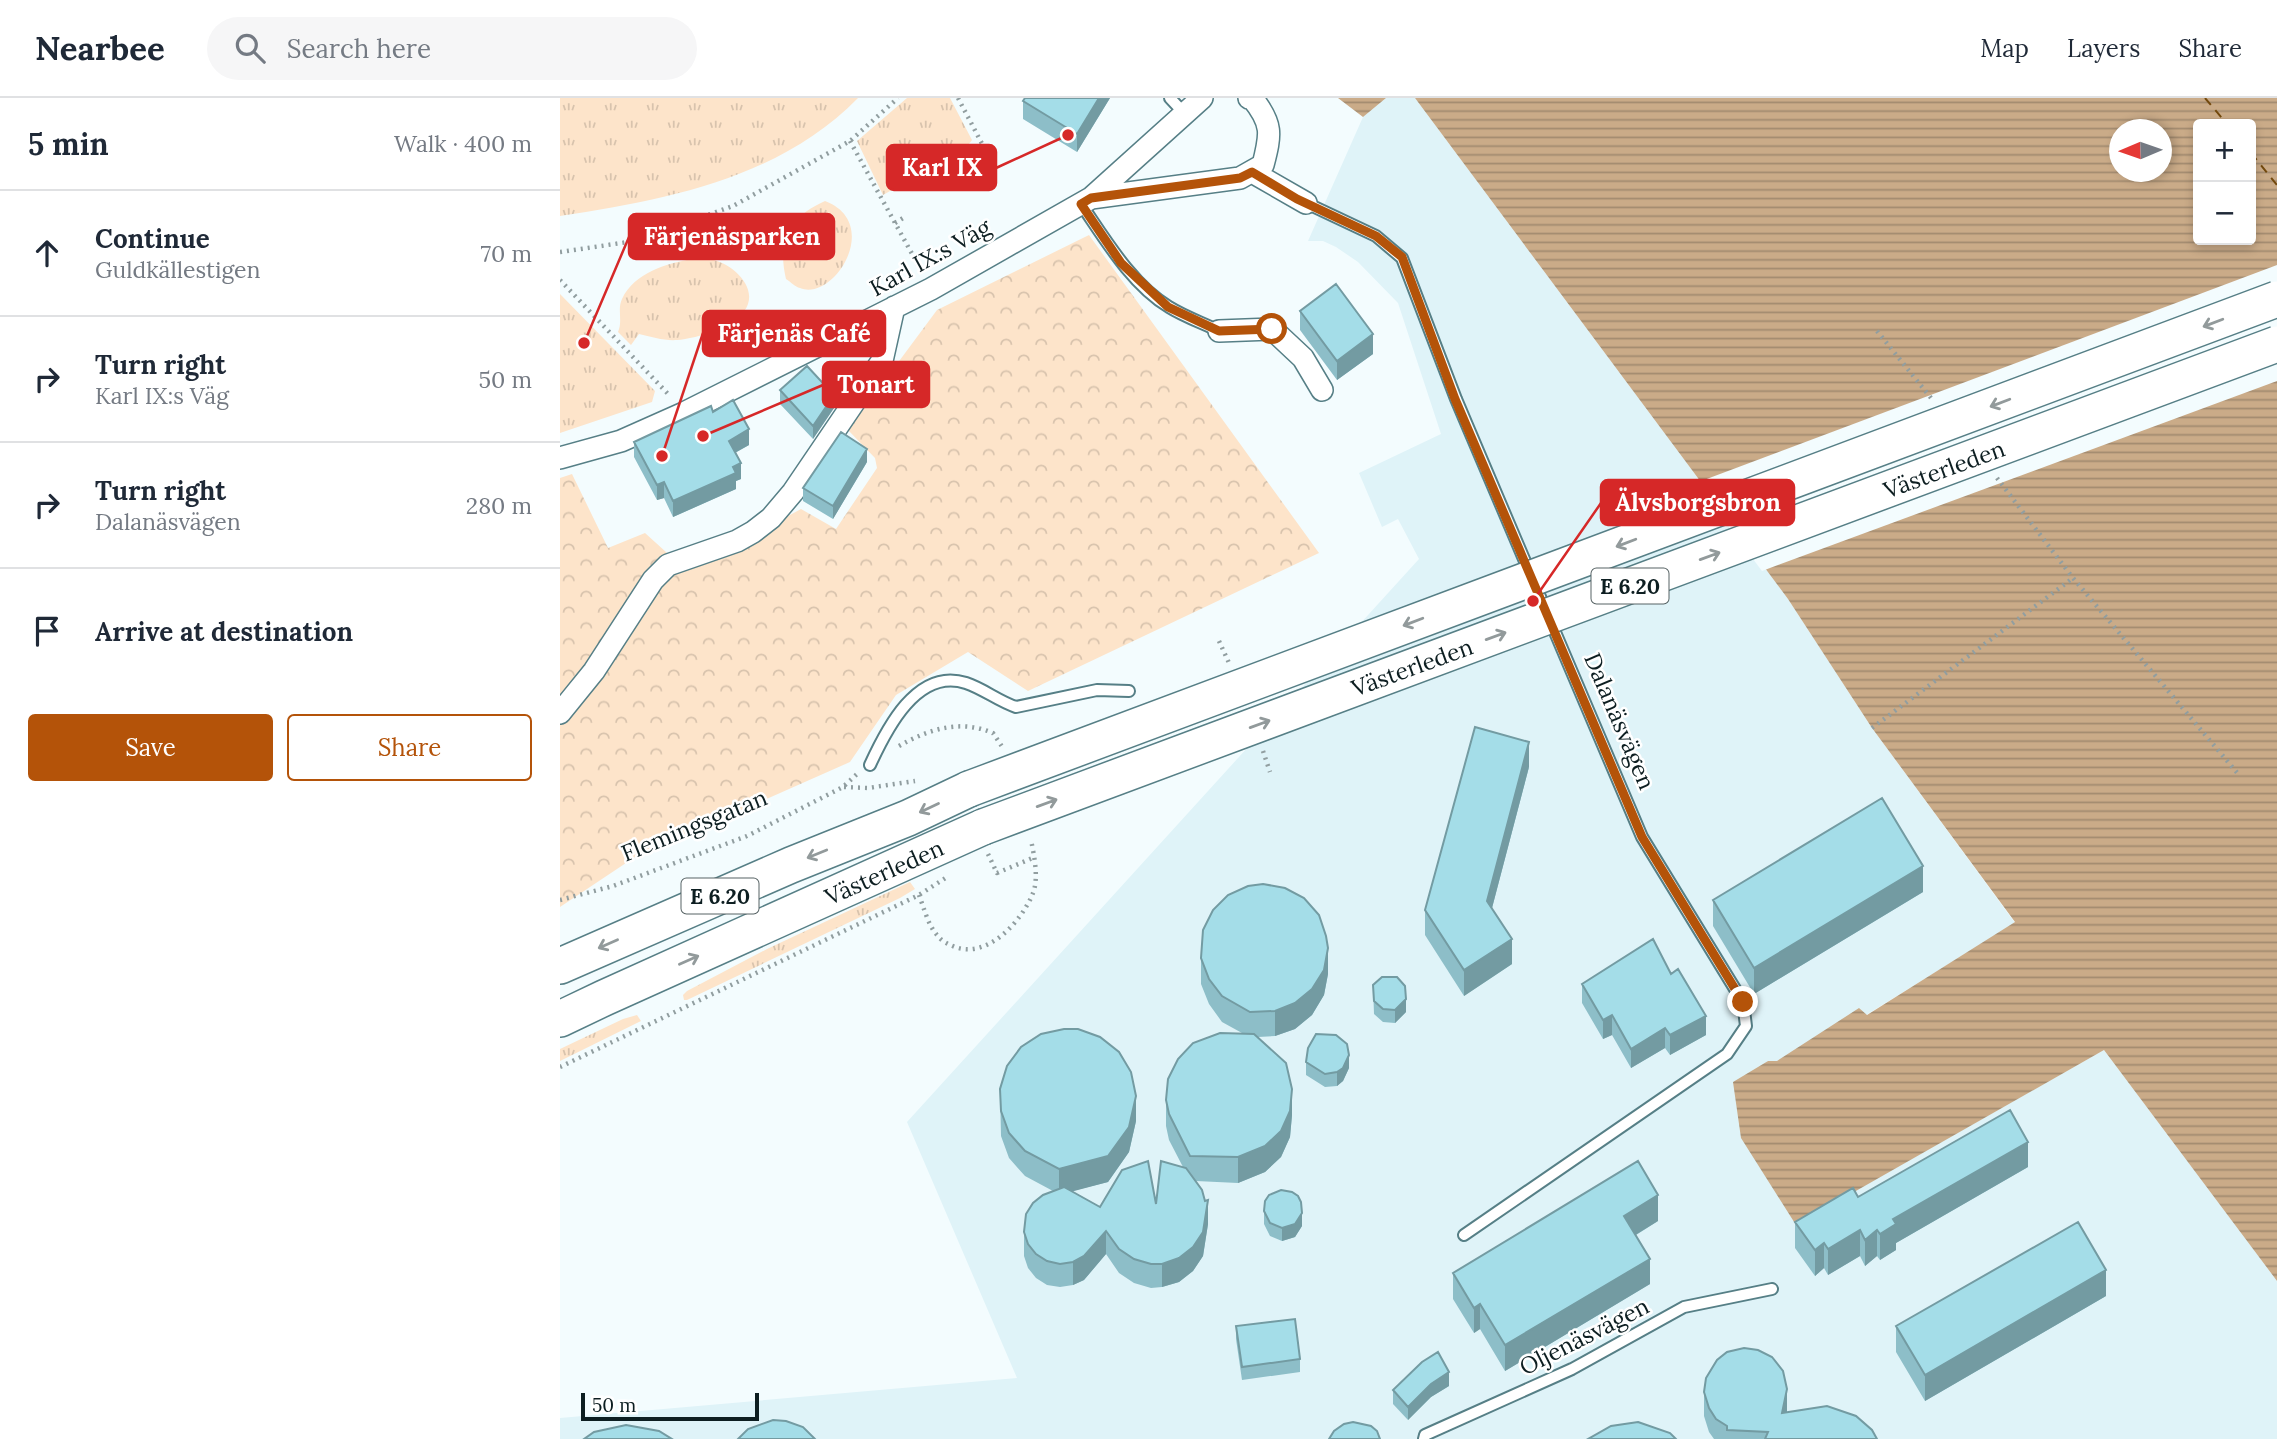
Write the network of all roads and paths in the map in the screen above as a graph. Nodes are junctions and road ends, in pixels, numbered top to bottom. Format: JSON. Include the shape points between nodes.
{"nodes":[{"id":1,"x":898,"y":98,"type":"edge"},
{"id":2,"x":958,"y":98,"type":"edge"},
{"id":3,"x":1202,"y":98,"type":"edge"},
{"id":4,"x":1249,"y":98,"type":"edge"},
{"id":5,"x":1177,"y":106,"type":"edge"},
{"id":6,"x":850,"y":141,"type":"junction"},
{"id":7,"x":987,"y":172,"type":"dead end"},
{"id":8,"x":1252,"y":172,"type":"junction"},
{"id":9,"x":1086,"y":201,"type":"junction"},
{"id":10,"x":1306,"y":203,"type":"joint"},
{"id":11,"x":903,"y":218,"type":"dead end"},
{"id":12,"x":895,"y":223,"type":"junction"},
{"id":13,"x":560,"y":252,"type":"edge"},
{"id":14,"x":560,"y":280,"type":"edge"},
{"id":15,"x":931,"y":289,"type":"junction"},
{"id":16,"x":2277,"y":299,"type":"edge"},
{"id":17,"x":894,"y":307,"type":"junction"},
{"id":18,"x":1219,"y":331,"type":"joint"},
{"id":19,"x":1877,"y":331,"type":"dead end"},
{"id":20,"x":2277,"y":344,"type":"edge"},
{"id":21,"x":1322,"y":390,"type":"dead end"},
{"id":22,"x":1939,"y":407,"type":"dead end"},
{"id":23,"x":684,"y":413,"type":"junction"},
{"id":24,"x":560,"y":458,"type":"edge"},
{"id":25,"x":1992,"y":472,"type":"dead end"},
{"id":26,"x":2073,"y":578,"type":"junction"},
{"id":27,"x":1219,"y":640,"type":"dead end"},
{"id":28,"x":1229,"y":664,"type":"dead end"},
{"id":29,"x":1129,"y":691,"type":"dead end"},
{"id":30,"x":560,"y":713,"type":"edge"},
{"id":31,"x":1872,"y":727,"type":"dead end"},
{"id":32,"x":1263,"y":750,"type":"dead end"},
{"id":33,"x":870,"y":765,"type":"dead end"},
{"id":34,"x":1270,"y":772,"type":"dead end"},
{"id":35,"x":2239,"y":775,"type":"dead end"},
{"id":36,"x":925,"y":778,"type":"dead end"},
{"id":37,"x":986,"y":840,"type":"junction"},
{"id":38,"x":1035,"y":857,"type":"dead end"},
{"id":39,"x":919,"y":895,"type":"dead end"},
{"id":40,"x":560,"y":900,"type":"edge"},
{"id":41,"x":560,"y":966,"type":"edge"},
{"id":42,"x":560,"y":1019,"type":"edge"},
{"id":43,"x":560,"y":1067,"type":"edge"},
{"id":44,"x":1464,"y":1236,"type":"dead end"},
{"id":45,"x":1772,"y":1289,"type":"dead end"},
{"id":46,"x":1424,"y":1439,"type":"edge"}],
"edges":[{"from":1,"to":6,"type":"path"},
{"from":2,"to":7,"type":"path","via":[[989,157]]},
{"from":3,"to":5,"type":"street","name":"Karl IX:s Väg"},
{"from":4,"to":8,"type":"street","via":[[1267,116],[1269,141],[1263,165]]},
{"from":5,"to":9,"type":"street","name":"Karl IX:s Väg"},
{"from":6,"to":12,"type":"path"},
{"from":6,"to":13,"type":"path","via":[[733,206],[635,242]]},
{"from":8,"to":9,"type":"street","name":"Karl IX:s Väg","via":[[1240,178]]},
{"from":8,"to":10,"type":"street","name":"Dalanäsvägen"},
{"from":9,"to":15,"type":"street","name":"Karl IX:s Väg"},
{"from":9,"to":18,"type":"lane","via":[[1121,263],[1168,307]]},
{"from":10,"to":44,"type":"lane","name":"Dalanäsvägen","via":[[1376,236],[1402,257],[1455,399],[1642,837],[1743,1002],[1746,1026],[1727,1054]]},
{"from":11,"to":12,"type":"path"},
{"from":12,"to":15,"type":"path"},
{"from":14,"to":23,"type":"path"},
{"from":15,"to":17,"type":"street","name":"Karl IX:s Väg"},
{"from":16,"to":41,"type":"highway","name":"Västerleden","number":"E 6.20","one_way":true,"bridge":true,"via":[[969,789]]},
{"from":17,"to":23,"type":"street","name":"Karl IX:s Väg"},
{"from":17,"to":30,"type":"street","via":[[882,362],[793,492],[753,532],[668,565]]},
{"from":18,"to":21,"type":"street","via":[[1272,329],[1303,358]]},
{"from":19,"to":22,"type":"path"},
{"from":37,"to":20,"type":"highway","name":"Västerleden","number":"E 6.20","one_way":true,"bridge":true},
{"from":23,"to":24,"type":"street","name":"Karl IX:s Väg","via":[[621,441]]},
{"from":25,"to":26,"type":"path"},
{"from":26,"to":31,"type":"path"},
{"from":26,"to":35,"type":"path"},
{"from":27,"to":28,"type":"path"},
{"from":29,"to":33,"type":"lane","via":[[1097,690],[1016,707],[968,684],[935,684],[904,706],[888,726]]},
{"from":32,"to":34,"type":"path"},
{"from":36,"to":40,"type":"path","name":"Flemingsgatan","via":[[843,787],[747,836],[613,886]]},
{"from":37,"to":38,"type":"path","via":[[996,873]]},
{"from":42,"to":37,"type":"highway","name":"Västerleden","number":"E 6.20","one_way":true},
{"from":39,"to":43,"type":"path"},
{"from":45,"to":46,"type":"lane","name":"Oljenäsvägen","via":[[1684,1307],[1572,1369]]}]}
